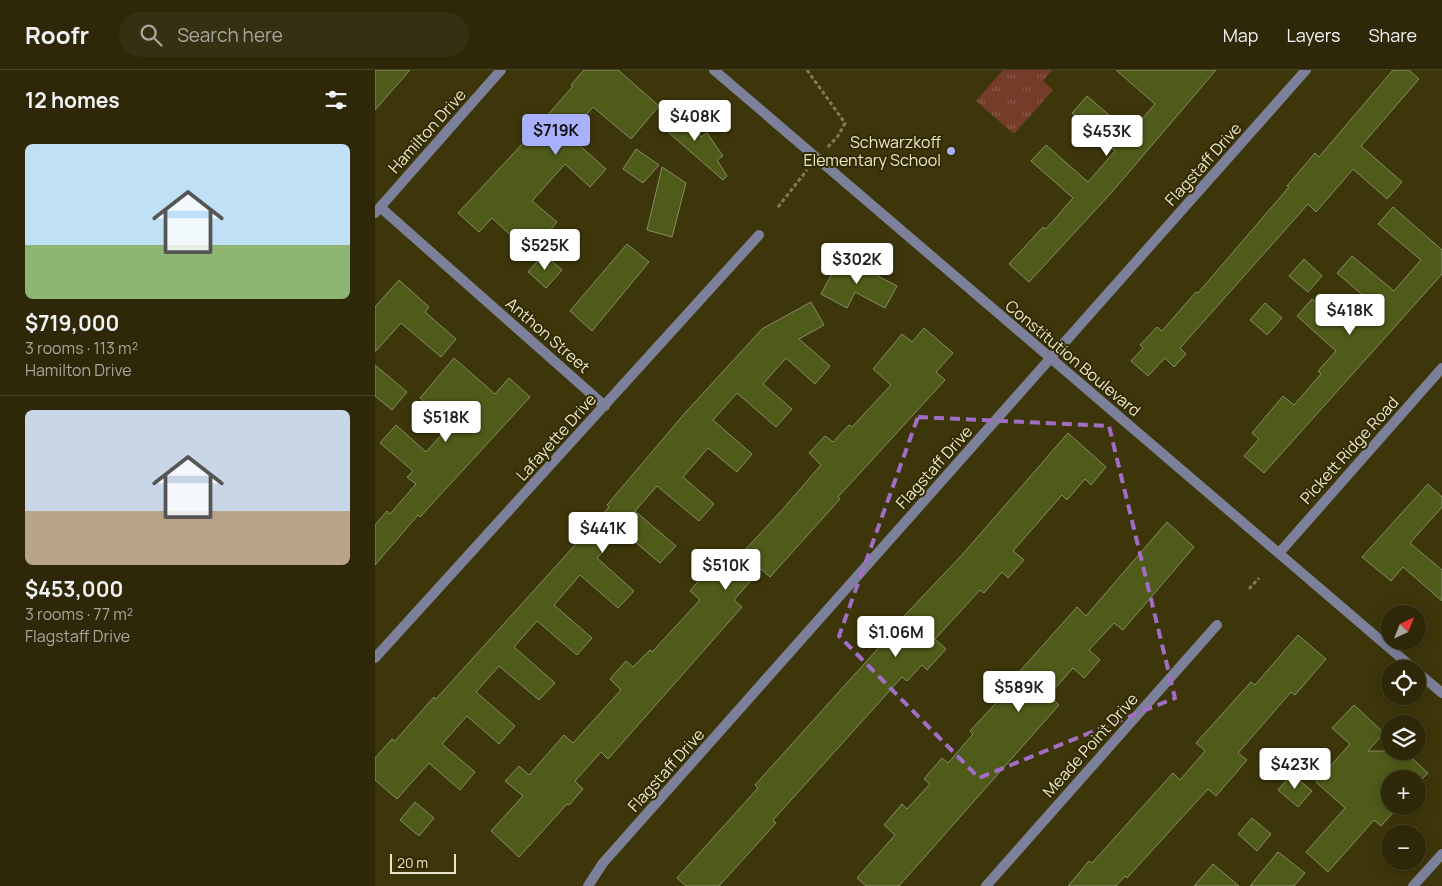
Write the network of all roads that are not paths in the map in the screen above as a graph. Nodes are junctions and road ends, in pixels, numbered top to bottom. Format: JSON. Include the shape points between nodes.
{"nodes":[{"id":1,"x":501,"y":70,"type":"edge"},
{"id":2,"x":714,"y":70,"type":"edge"},
{"id":3,"x":1306,"y":70,"type":"edge"},
{"id":4,"x":377,"y":210,"type":"edge"},
{"id":5,"x":759,"y":235,"type":"dead end"},
{"id":6,"x":1050,"y":358,"type":"junction"},
{"id":7,"x":1442,"y":368,"type":"edge"},
{"id":8,"x":605,"y":406,"type":"junction"},
{"id":9,"x":1280,"y":552,"type":"junction"},
{"id":10,"x":1217,"y":625,"type":"dead end"},
{"id":11,"x":375,"y":658,"type":"edge"},
{"id":12,"x":1404,"y":660,"type":"edge"},
{"id":13,"x":1426,"y":680,"type":"edge"},
{"id":14,"x":1442,"y":693,"type":"edge"},
{"id":15,"x":1442,"y":854,"type":"edge"},
{"id":16,"x":588,"y":886,"type":"edge"},
{"id":17,"x":985,"y":886,"type":"edge"},
{"id":18,"x":1413,"y":886,"type":"edge"}],
"edges":[{"from":1,"to":4,"type":"street","name":"Hamilton Drive"},
{"from":2,"to":6,"type":"street","name":"Constitution Boulevard"},
{"from":3,"to":6,"type":"street","name":"Flagstaff Drive"},
{"from":4,"to":8,"type":"street","name":"Anthon Street"},
{"from":5,"to":8,"type":"street","name":"Lafayette Drive"},
{"from":6,"to":9,"type":"street","name":"Constitution Boulevard"},
{"from":6,"to":16,"type":"street","name":"Flagstaff Drive","via":[[603,863]]},
{"from":7,"to":9,"type":"street","name":"Pickett Ridge Road"},
{"from":8,"to":11,"type":"street","name":"Lafayette Drive"},
{"from":9,"to":12,"type":"street","name":"Constitution Boulevard"},
{"from":10,"to":17,"type":"street","name":"Meade Point Drive"},
{"from":13,"to":14,"type":"street"},
{"from":15,"to":18,"type":"street"}]}
